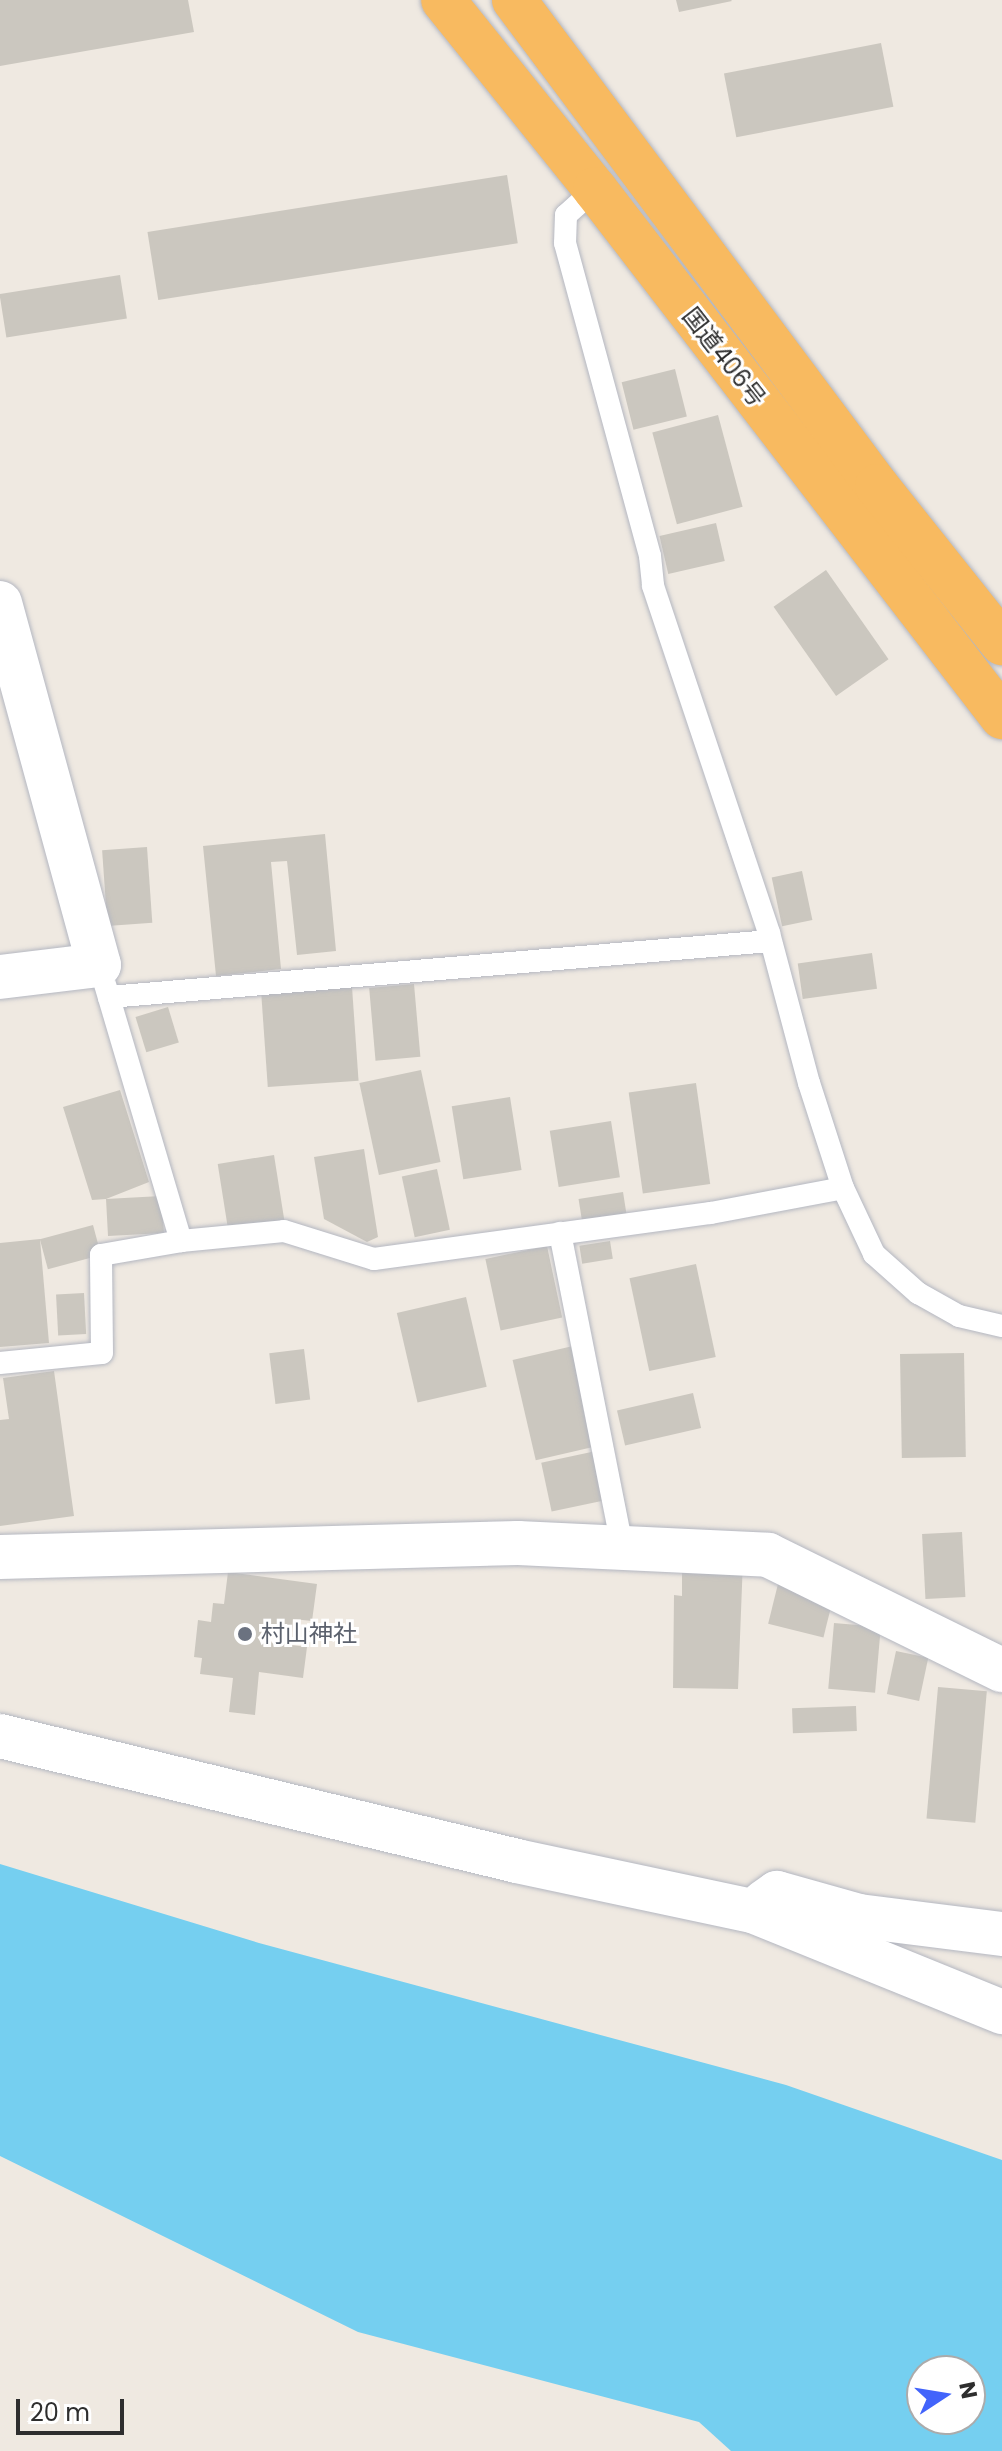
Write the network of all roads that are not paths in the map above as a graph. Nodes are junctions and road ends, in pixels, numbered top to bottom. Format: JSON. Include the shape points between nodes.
{"nodes":[{"id":1,"x":443,"y":0,"type":"edge"},
{"id":2,"x":514,"y":0,"type":"edge"},
{"id":3,"x":595,"y":189,"type":"junction"},
{"id":4,"x":0,"y":603,"type":"edge"},
{"id":5,"x":1002,"y":643,"type":"edge"},
{"id":6,"x":1002,"y":717,"type":"edge"},
{"id":7,"x":771,"y":941,"type":"junction"},
{"id":8,"x":0,"y":977,"type":"edge"},
{"id":9,"x":104,"y":981,"type":"junction"},
{"id":10,"x":843,"y":1188,"type":"junction"},
{"id":11,"x":560,"y":1233,"type":"junction"},
{"id":12,"x":181,"y":1241,"type":"junction"},
{"id":13,"x":1002,"y":1326,"type":"edge"},
{"id":14,"x":0,"y":1363,"type":"edge"},
{"id":15,"x":622,"y":1547,"type":"junction"},
{"id":16,"x":0,"y":1557,"type":"edge"},
{"id":17,"x":1002,"y":1670,"type":"edge"},
{"id":18,"x":0,"y":1736,"type":"edge"},
{"id":19,"x":753,"y":1911,"type":"junction"},
{"id":20,"x":1002,"y":1934,"type":"edge"},
{"id":21,"x":1002,"y":2012,"type":"edge"}],
"edges":[{"from":1,"to":3,"type":"highway","name":"国道406号"},
{"from":2,"to":5,"type":"highway","name":"国道406号","via":[[877,486]]},
{"from":3,"to":6,"type":"highway","name":"国道406号"},
{"from":3,"to":7,"type":"lane","via":[[566,215],[565,243],[650,556],[653,586]]},
{"from":4,"to":9,"type":"street"},
{"from":7,"to":9,"type":"lane"},
{"from":7,"to":10,"type":"lane"},
{"from":8,"to":9,"type":"street"},
{"from":9,"to":12,"type":"lane"},
{"from":10,"to":11,"type":"lane"},
{"from":10,"to":13,"type":"lane","via":[[874,1254],[918,1293],[959,1316]]},
{"from":11,"to":12,"type":"lane","via":[[374,1259],[284,1231]]},
{"from":11,"to":15,"type":"lane"},
{"from":12,"to":14,"type":"lane","via":[[101,1255],[102,1353]]},
{"from":15,"to":16,"type":"street","via":[[518,1543]]},
{"from":15,"to":17,"type":"street","via":[[768,1555]]},
{"from":18,"to":19,"type":"street","via":[[502,1858]]},
{"from":19,"to":20,"type":"street","via":[[777,1893],[859,1916]]},
{"from":19,"to":21,"type":"street"}]}
